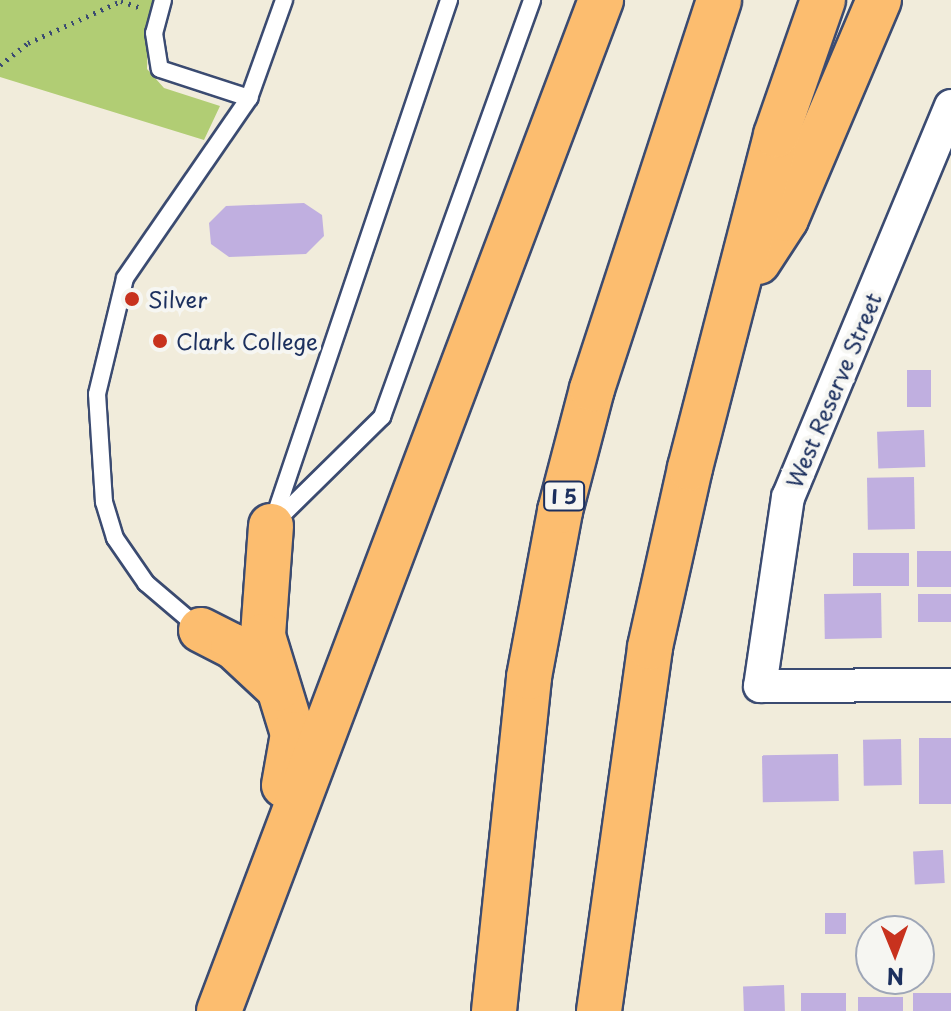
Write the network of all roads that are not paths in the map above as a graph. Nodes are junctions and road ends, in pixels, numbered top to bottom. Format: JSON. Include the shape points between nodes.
{"nodes":[{"id":1,"x":163,"y":0,"type":"edge"},
{"id":2,"x":284,"y":0,"type":"edge"},
{"id":3,"x":449,"y":0,"type":"edge"},
{"id":4,"x":532,"y":0,"type":"edge"},
{"id":5,"x":601,"y":0,"type":"edge"},
{"id":6,"x":719,"y":0,"type":"edge"},
{"id":7,"x":823,"y":0,"type":"edge"},
{"id":8,"x":879,"y":0,"type":"edge"},
{"id":9,"x":249,"y":98,"type":"junction"},
{"id":10,"x":951,"y":106,"type":"edge"},
{"id":11,"x":943,"y":143,"type":"edge"},
{"id":12,"x":737,"y":294,"type":"junction"},
{"id":13,"x":271,"y":526,"type":"junction"},
{"id":14,"x":201,"y":630,"type":"joint"},
{"id":15,"x":951,"y":685,"type":"edge"},
{"id":16,"x":285,"y":695,"type":"junction"},
{"id":17,"x":269,"y":869,"type":"junction"},
{"id":18,"x":219,"y":1011,"type":"edge"},
{"id":19,"x":494,"y":1011,"type":"edge"},
{"id":20,"x":599,"y":1011,"type":"edge"}],
"edges":[{"from":1,"to":9,"type":"lane","via":[[154,33],[160,69]]},
{"from":2,"to":9,"type":"lane"},
{"from":3,"to":13,"type":"lane"},
{"from":4,"to":13,"type":"lane","via":[[382,417]]},
{"from":5,"to":17,"type":"highway"},
{"from":6,"to":19,"type":"highway","number":"I 5","via":[[600,360],[560,511],[529,677]]},
{"from":7,"to":12,"type":"highway","via":[[776,135]]},
{"from":8,"to":12,"type":"highway","via":[[786,219]]},
{"from":9,"to":14,"type":"lane","via":[[125,278],[97,394],[104,502],[115,538],[146,583]]},
{"from":10,"to":11,"type":"street","name":"West Reserve Street"},
{"from":11,"to":15,"type":"street","name":"West Reserve Street","via":[[788,497],[760,686]]},
{"from":12,"to":20,"type":"highway","via":[[650,647]]},
{"from":13,"to":16,"type":"highway","via":[[263,636]]},
{"from":14,"to":16,"type":"highway","via":[[233,646]]},
{"from":16,"to":17,"type":"highway","via":[[293,734]]},
{"from":17,"to":18,"type":"highway"}]}
